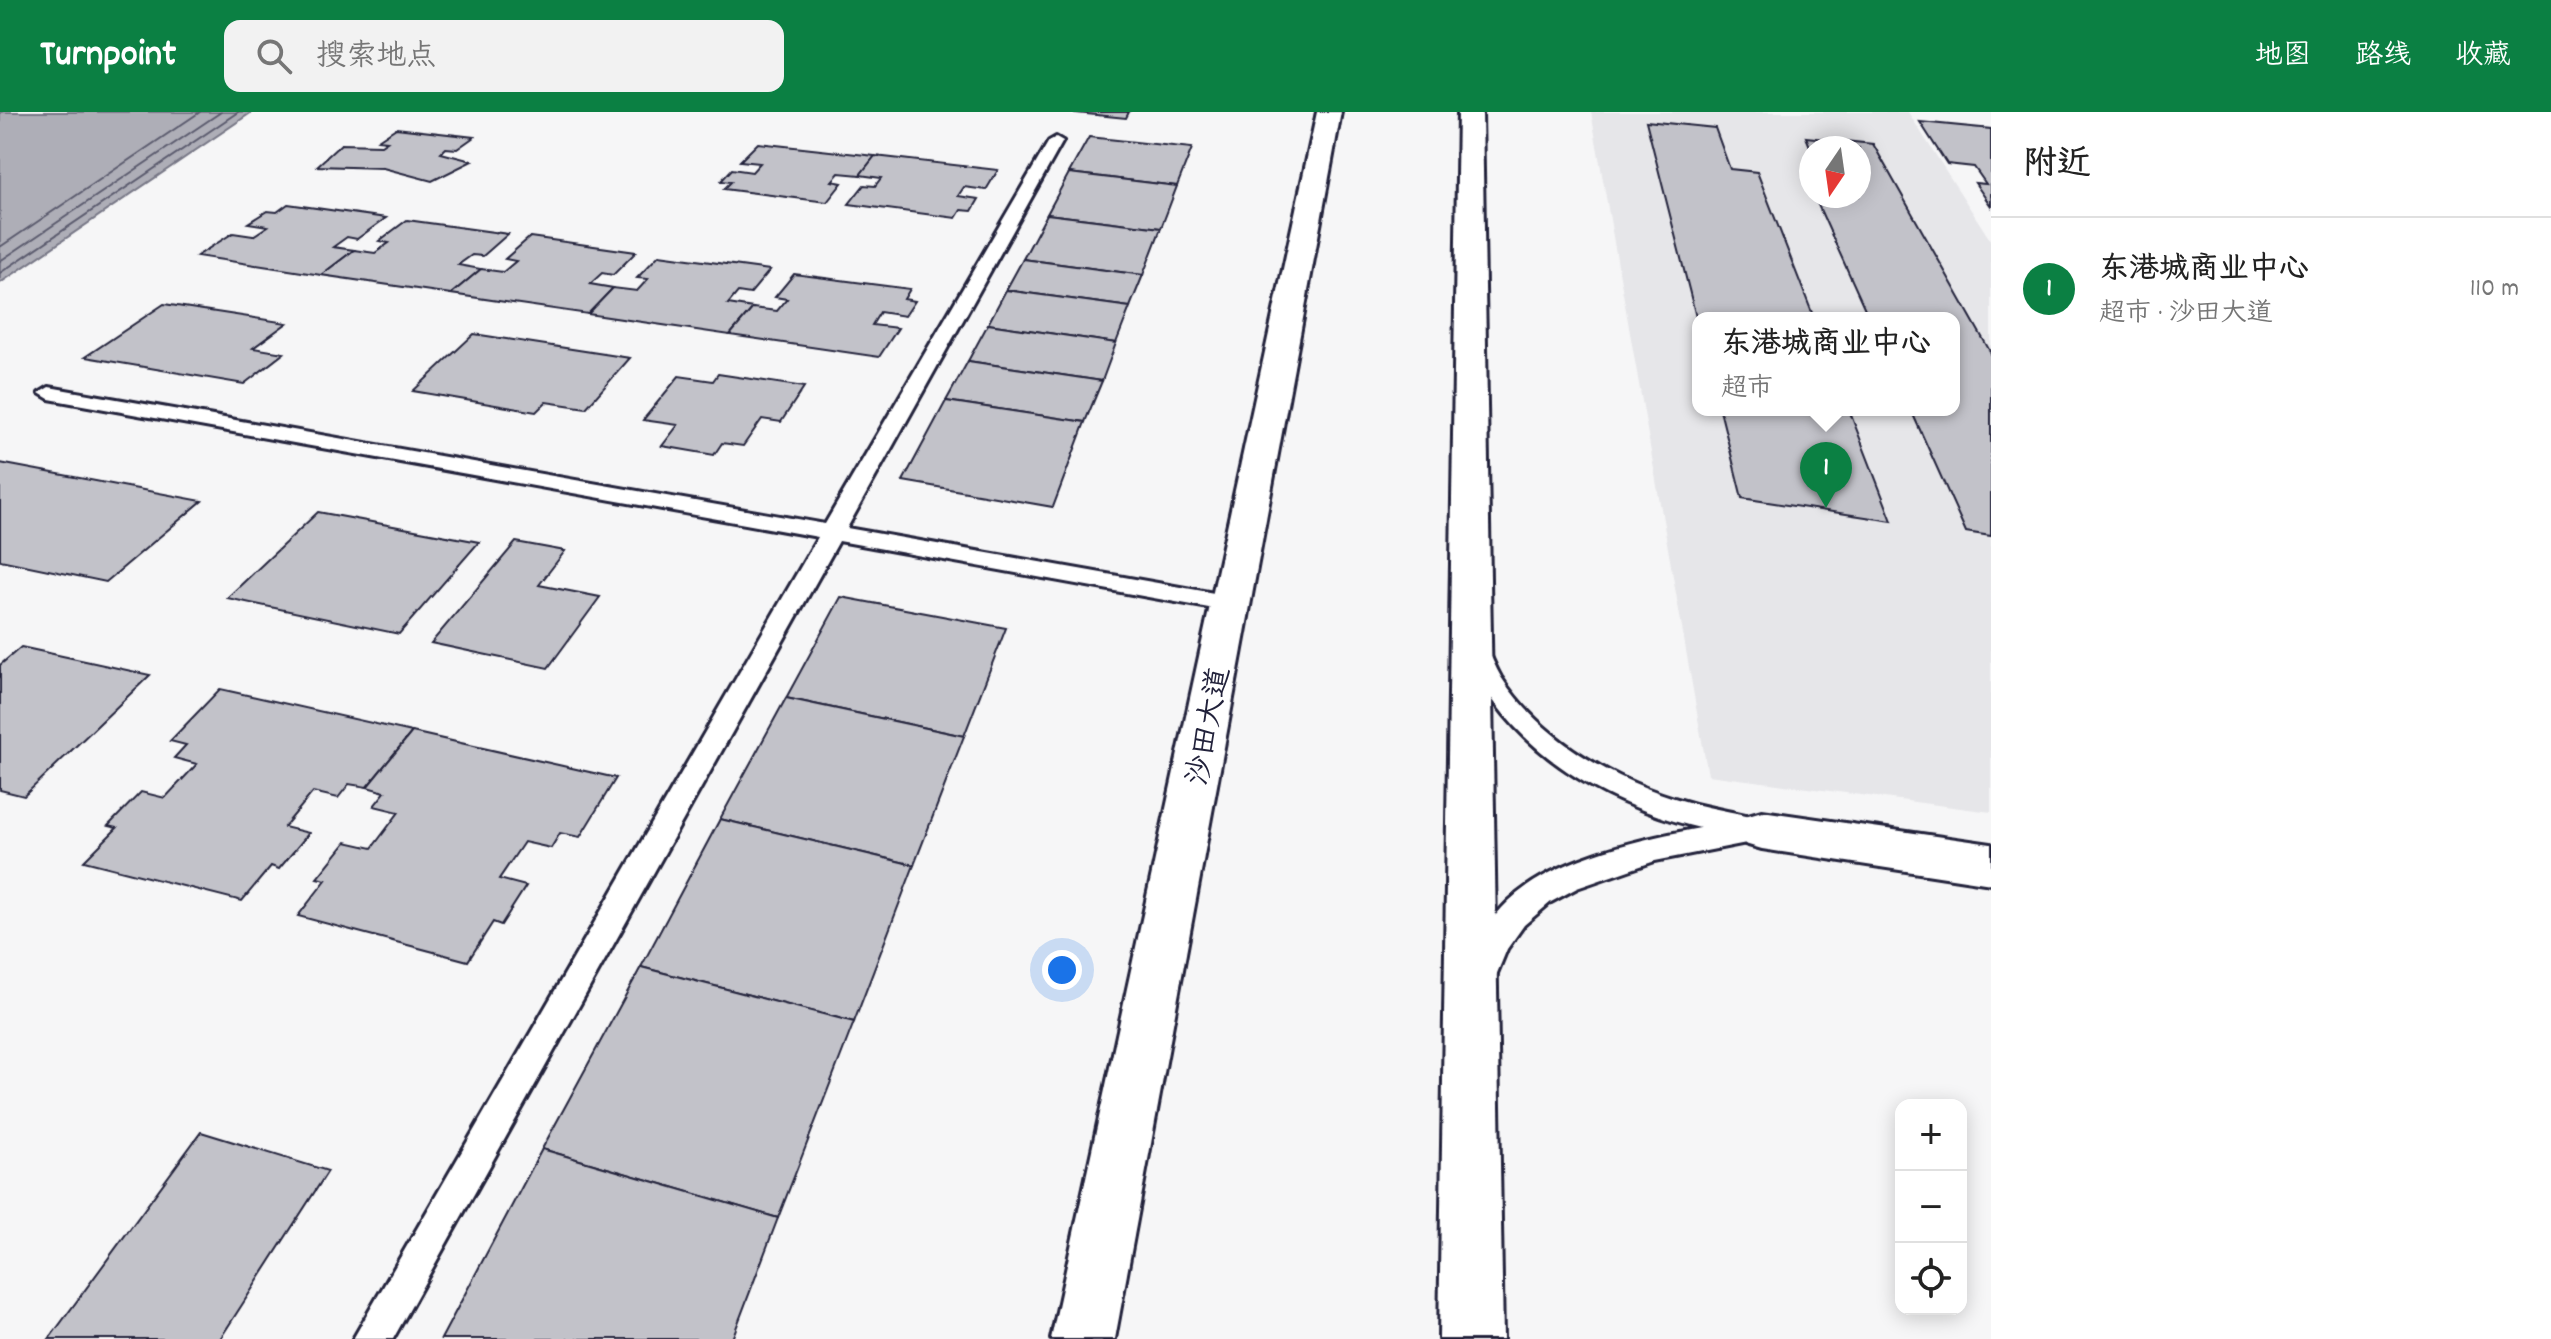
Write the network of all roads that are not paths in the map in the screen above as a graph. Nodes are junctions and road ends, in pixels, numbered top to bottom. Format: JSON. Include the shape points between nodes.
{"nodes":[{"id":1,"x":1329,"y":112,"type":"edge"},
{"id":2,"x":1470,"y":112,"type":"edge"},
{"id":3,"x":1056,"y":141,"type":"dead end"},
{"id":4,"x":49,"y":393,"type":"dead end"},
{"id":5,"x":832,"y":533,"type":"junction"},
{"id":6,"x":1231,"y":604,"type":"junction"},
{"id":7,"x":1469,"y":630,"type":"junction"},
{"id":8,"x":1762,"y":830,"type":"junction"},
{"id":9,"x":1991,"y":864,"type":"edge"},
{"id":10,"x":1470,"y":1008,"type":"junction"},
{"id":11,"x":372,"y":1339,"type":"edge"},
{"id":12,"x":1083,"y":1339,"type":"edge"},
{"id":13,"x":1471,"y":1339,"type":"edge"}],
"edges":[{"from":1,"to":6,"type":"main road","name":"沙田大道"},
{"from":2,"to":7,"type":"main road"},
{"from":3,"to":5,"type":"lane"},
{"from":4,"to":5,"type":"lane"},
{"from":5,"to":6,"type":"lane"},
{"from":5,"to":11,"type":"lane"},
{"from":6,"to":12,"type":"main road","name":"沙田大道"},
{"from":7,"to":8,"type":"lane","via":[[1481,666],[1509,708],[1554,750],[1627,790],[1687,814]]},
{"from":7,"to":10,"type":"main road"},
{"from":8,"to":9,"type":"main road"},
{"from":8,"to":10,"type":"lane","via":[[1677,843],[1562,882],[1517,911],[1486,959]]},
{"from":10,"to":13,"type":"main road"}]}
